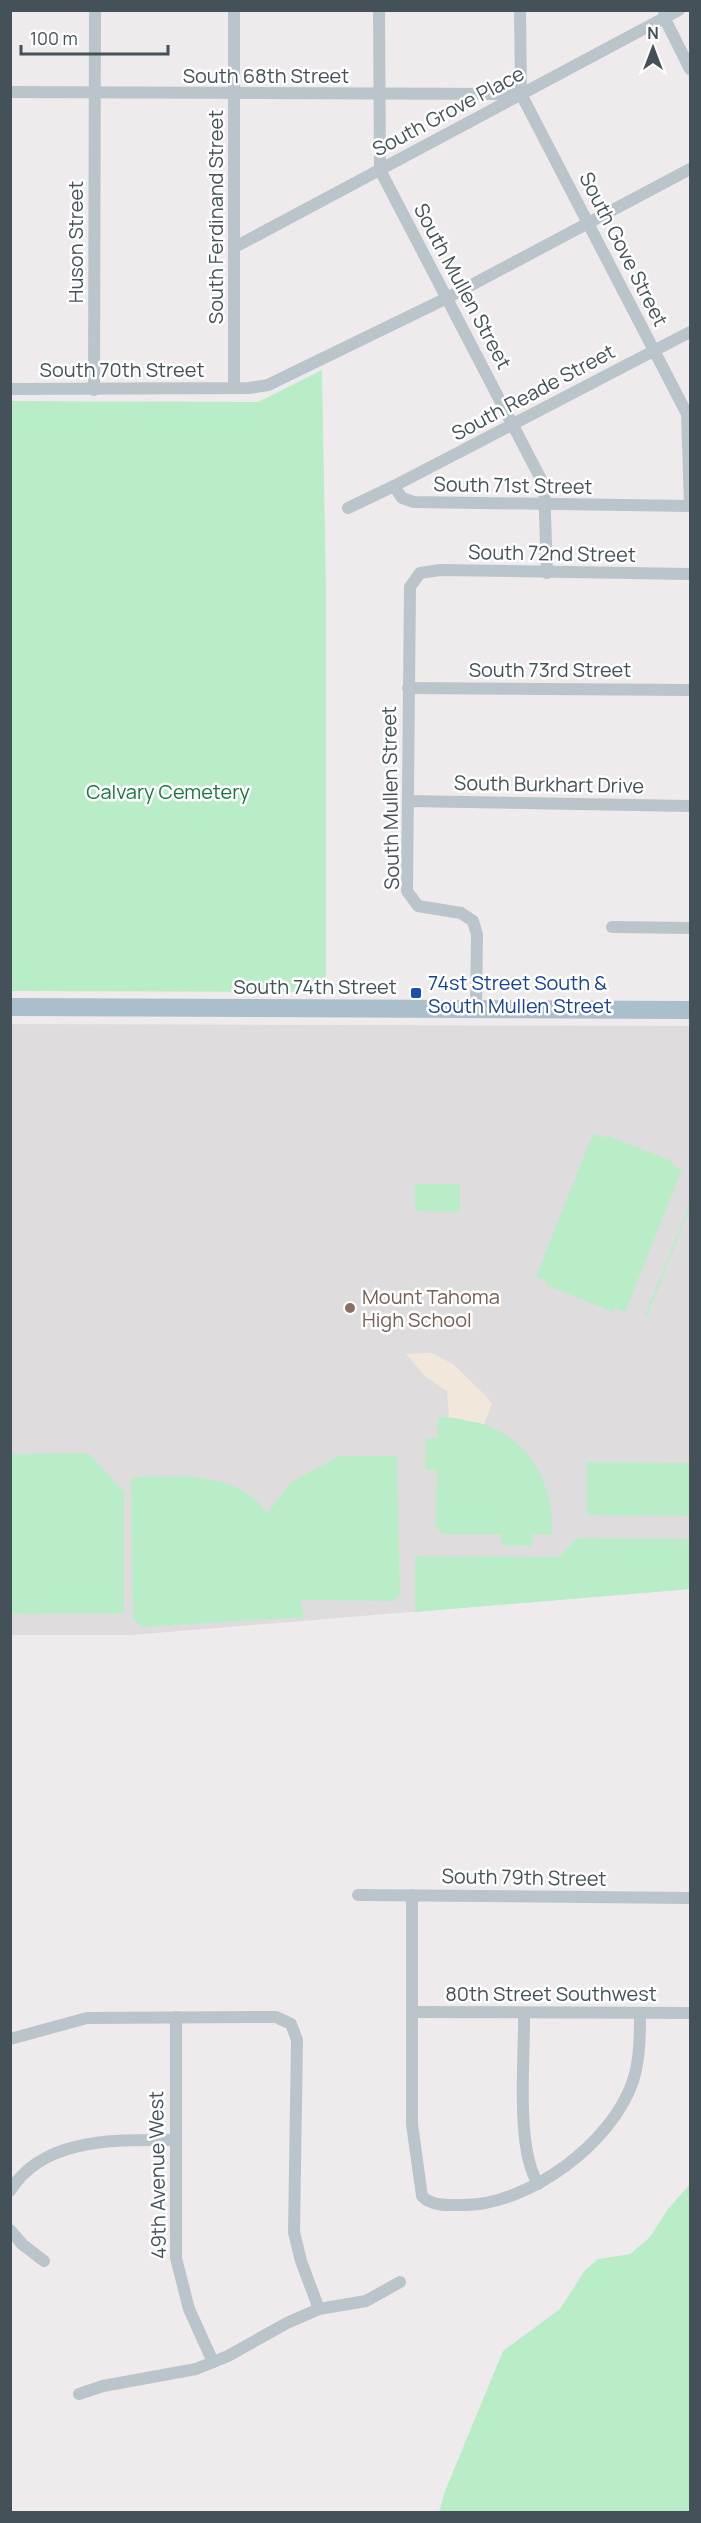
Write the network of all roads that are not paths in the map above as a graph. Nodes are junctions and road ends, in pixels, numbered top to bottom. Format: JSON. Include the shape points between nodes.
{"nodes":[{"id":1,"x":95,"y":10,"type":"edge"},
{"id":2,"x":234,"y":10,"type":"edge"},
{"id":3,"x":379,"y":10,"type":"edge"},
{"id":4,"x":520,"y":10,"type":"edge"},
{"id":5,"x":679,"y":10,"type":"edge"},
{"id":6,"x":665,"y":15,"type":"edge"},
{"id":7,"x":690,"y":69,"type":"edge"},
{"id":8,"x":10,"y":92,"type":"edge"},
{"id":9,"x":95,"y":94,"type":"junction"},
{"id":10,"x":379,"y":94,"type":"junction"},
{"id":11,"x":521,"y":94,"type":"junction"},
{"id":12,"x":234,"y":95,"type":"junction"},
{"id":13,"x":690,"y":169,"type":"edge"},
{"id":14,"x":380,"y":170,"type":"junction"},
{"id":15,"x":589,"y":222,"type":"junction"},
{"id":16,"x":235,"y":247,"type":"junction"},
{"id":17,"x":447,"y":298,"type":"junction"},
{"id":18,"x":690,"y":332,"type":"edge"},
{"id":19,"x":654,"y":351,"type":"junction"},
{"id":20,"x":234,"y":388,"type":"junction"},
{"id":21,"x":10,"y":389,"type":"edge"},
{"id":22,"x":94,"y":390,"type":"junction"},
{"id":23,"x":514,"y":425,"type":"junction"},
{"id":24,"x":394,"y":486,"type":"junction"},
{"id":25,"x":546,"y":506,"type":"junction"},
{"id":26,"x":690,"y":506,"type":"edge"},
{"id":27,"x":348,"y":508,"type":"dead end"},
{"id":28,"x":548,"y":573,"type":"junction"},
{"id":29,"x":690,"y":574,"type":"edge"},
{"id":30,"x":415,"y":576,"type":"joint"},
{"id":31,"x":408,"y":688,"type":"junction"},
{"id":32,"x":690,"y":690,"type":"edge"},
{"id":33,"x":408,"y":801,"type":"junction"},
{"id":34,"x":690,"y":806,"type":"edge"},
{"id":35,"x":612,"y":927,"type":"dead end"},
{"id":36,"x":690,"y":928,"type":"edge"},
{"id":37,"x":10,"y":1007,"type":"edge"},
{"id":38,"x":476,"y":1009,"type":"junction"},
{"id":39,"x":690,"y":1010,"type":"edge"},
{"id":40,"x":358,"y":1895,"type":"dead end"},
{"id":41,"x":412,"y":1895,"type":"junction"},
{"id":42,"x":690,"y":1898,"type":"edge"},
{"id":43,"x":412,"y":2012,"type":"junction"},
{"id":44,"x":524,"y":2013,"type":"junction"},
{"id":45,"x":640,"y":2013,"type":"junction"},
{"id":46,"x":690,"y":2013,"type":"edge"},
{"id":47,"x":176,"y":2017,"type":"junction"},
{"id":48,"x":10,"y":2039,"type":"edge"},
{"id":49,"x":175,"y":2140,"type":"junction"},
{"id":50,"x":538,"y":2184,"type":"junction"},
{"id":51,"x":10,"y":2191,"type":"edge"},
{"id":52,"x":10,"y":2230,"type":"edge"},
{"id":53,"x":44,"y":2261,"type":"dead end"},
{"id":54,"x":400,"y":2282,"type":"dead end"},
{"id":55,"x":319,"y":2309,"type":"junction"},
{"id":56,"x":213,"y":2362,"type":"junction"},
{"id":57,"x":79,"y":2394,"type":"dead end"}],
"edges":[{"from":1,"to":9,"type":"street","name":"Huson Street"},
{"from":2,"to":12,"type":"street","name":"South Ferdinand Street"},
{"from":3,"to":10,"type":"street","name":"South Mullen Street"},
{"from":4,"to":11,"type":"street","name":"South Gove Street"},
{"from":5,"to":6,"type":"street","name":"South Grove Place"},
{"from":6,"to":7,"type":"street"},
{"from":6,"to":11,"type":"street","name":"South Grove Place"},
{"from":8,"to":9,"type":"street","name":"South 68th Street"},
{"from":9,"to":12,"type":"street","name":"South 68th Street"},
{"from":9,"to":22,"type":"street","name":"Huson Street"},
{"from":10,"to":11,"type":"street","name":"South 68th Street"},
{"from":10,"to":12,"type":"street","name":"South 68th Street"},
{"from":10,"to":14,"type":"street","name":"South Mullen Street"},
{"from":11,"to":14,"type":"street","name":"South Grove Place"},
{"from":11,"to":15,"type":"street","name":"South Gove Street"},
{"from":12,"to":16,"type":"street","name":"South Ferdinand Street"},
{"from":13,"to":15,"type":"street","name":"South 70th Street"},
{"from":14,"to":16,"type":"street","name":"South Grove Place"},
{"from":14,"to":17,"type":"street","name":"South Mullen Street"},
{"from":15,"to":17,"type":"street","name":"South 70th Street"},
{"from":15,"to":19,"type":"street","name":"South Gove Street"},
{"from":16,"to":20,"type":"street","name":"South Ferdinand Street"},
{"from":17,"to":20,"type":"street","name":"South 70th Street","via":[[268,385]]},
{"from":17,"to":23,"type":"street","name":"South Mullen Street"},
{"from":18,"to":19,"type":"street","name":"South Reade Street"},
{"from":19,"to":23,"type":"street","name":"South Reade Street"},
{"from":19,"to":26,"type":"street","name":"South Gove Street","via":[[687,414]]},
{"from":20,"to":22,"type":"street","name":"South 70th Street"},
{"from":21,"to":22,"type":"street","name":"South 70th Street"},
{"from":23,"to":24,"type":"street","name":"South Reade Street"},
{"from":23,"to":25,"type":"street","name":"South Mullen Street","via":[[544,485]]},
{"from":24,"to":25,"type":"street","name":"South 71st Street","via":[[402,498],[414,502]]},
{"from":24,"to":27,"type":"street"},
{"from":25,"to":26,"type":"street","name":"South 71st Street"},
{"from":25,"to":28,"type":"street","name":"South Mullen Street"},
{"from":28,"to":29,"type":"street","name":"South 72nd Street"},
{"from":28,"to":30,"type":"street","name":"South 72nd Street","via":[[440,570]]},
{"from":30,"to":31,"type":"street","name":"South Mullen Street","via":[[410,587]]},
{"from":31,"to":32,"type":"street","name":"South 73rd Street"},
{"from":31,"to":33,"type":"street","name":"South Mullen Street"},
{"from":33,"to":34,"type":"street","name":"South Burkhart Drive"},
{"from":33,"to":38,"type":"street","name":"South Mullen Street","via":[[407,891],[418,906],[461,913],[473,921],[477,935]]},
{"from":35,"to":36,"type":"street"},
{"from":37,"to":38,"type":"main road","name":"South 74th Street"},
{"from":38,"to":39,"type":"main road","name":"South 74th Street"},
{"from":40,"to":41,"type":"street","name":"South 79th Street"},
{"from":41,"to":42,"type":"street","name":"South 79th Street"},
{"from":41,"to":43,"type":"street"},
{"from":43,"to":44,"type":"street","name":"80th Street Southwest"},
{"from":43,"to":50,"type":"street","via":[[413,2143],[424,2199],[439,2204],[484,2204]]},
{"from":44,"to":45,"type":"street","name":"80th Street Southwest"},
{"from":44,"to":50,"type":"street","via":[[525,2134],[529,2163]]},
{"from":45,"to":46,"type":"street","name":"80th Street Southwest"},
{"from":45,"to":50,"type":"street","via":[[638,2062],[631,2087],[618,2110],[568,2166]]},
{"from":47,"to":48,"type":"street","via":[[87,2018]]},
{"from":47,"to":49,"type":"street","name":"49th Avenue West"},
{"from":47,"to":55,"type":"street","via":[[276,2017],[291,2024],[297,2040],[294,2232]]},
{"from":49,"to":51,"type":"street","via":[[109,2140],[72,2148],[36,2165]]},
{"from":49,"to":56,"type":"street","name":"49th Avenue West","via":[[176,2258],[189,2309]]},
{"from":52,"to":53,"type":"street"},
{"from":54,"to":55,"type":"street","via":[[366,2301]]},
{"from":55,"to":56,"type":"street"},
{"from":56,"to":57,"type":"street"}]}
